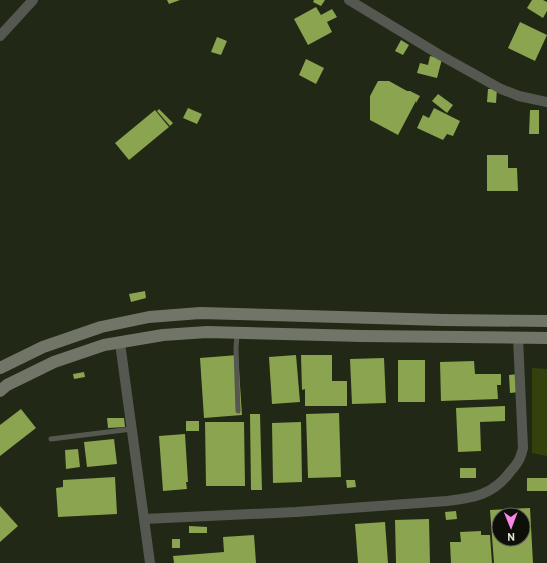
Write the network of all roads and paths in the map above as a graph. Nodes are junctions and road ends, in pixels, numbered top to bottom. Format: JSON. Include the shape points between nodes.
{"nodes":[{"id":1,"x":33,"y":0,"type":"edge"},
{"id":2,"x":349,"y":0,"type":"edge"},
{"id":3,"x":0,"y":36,"type":"edge"},
{"id":4,"x":547,"y":102,"type":"edge"},
{"id":5,"x":547,"y":321,"type":"edge"},
{"id":6,"x":237,"y":333,"type":"junction"},
{"id":7,"x":518,"y":338,"type":"junction"},
{"id":8,"x":547,"y":338,"type":"edge"},
{"id":9,"x":120,"y":343,"type":"junction"},
{"id":10,"x":0,"y":368,"type":"edge"},
{"id":11,"x":0,"y":390,"type":"edge"},
{"id":12,"x":238,"y":411,"type":"dead end"},
{"id":13,"x":132,"y":429,"type":"junction"},
{"id":14,"x":51,"y":439,"type":"dead end"},
{"id":15,"x":144,"y":519,"type":"junction"},
{"id":16,"x":150,"y":563,"type":"edge"}],
"edges":[{"from":1,"to":3,"type":"street"},
{"from":2,"to":4,"type":"street","via":[[501,89]]},
{"from":5,"to":10,"type":"street","via":[[200,313],[149,317],[101,327],[43,347]]},
{"from":6,"to":7,"type":"street"},
{"from":6,"to":9,"type":"street","via":[[163,335]]},
{"from":6,"to":12,"type":"lane"},
{"from":7,"to":8,"type":"street"},
{"from":7,"to":15,"type":"street","via":[[523,448],[521,458],[497,487],[485,493],[468,499],[447,501],[296,512]]},
{"from":9,"to":11,"type":"street","via":[[104,345],[54,362]]},
{"from":9,"to":13,"type":"street"},
{"from":13,"to":14,"type":"lane"},
{"from":13,"to":15,"type":"street"},
{"from":15,"to":16,"type":"street"}]}
